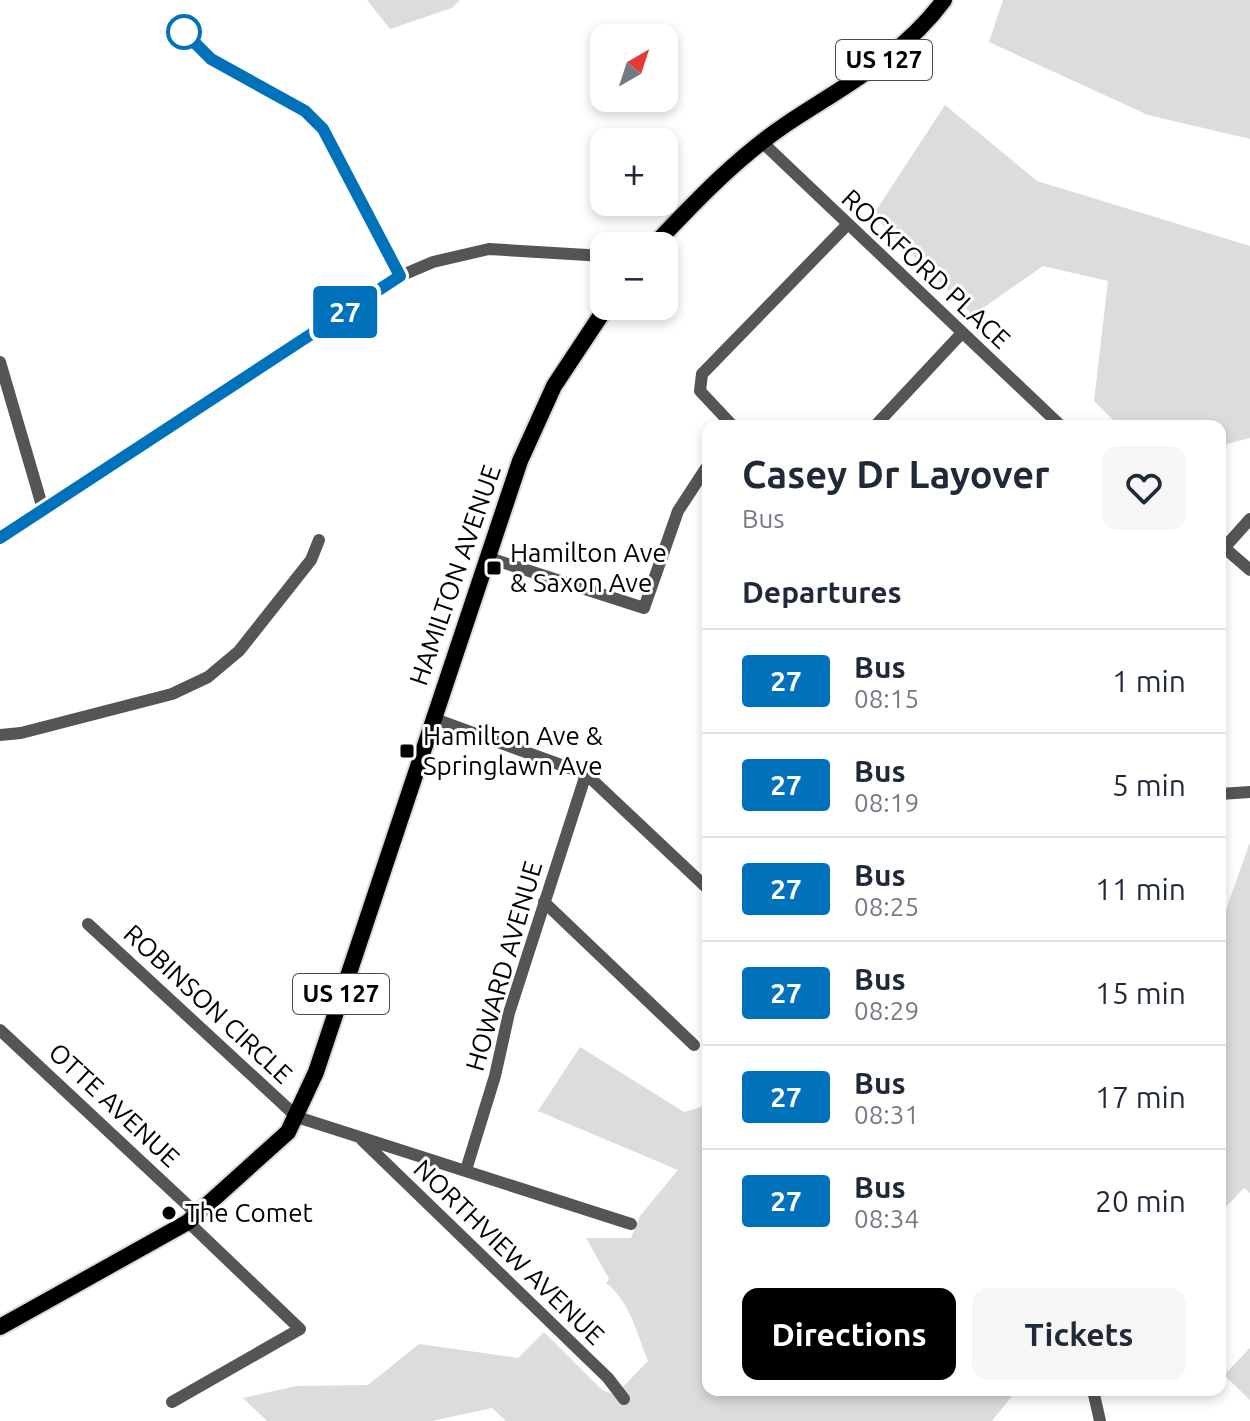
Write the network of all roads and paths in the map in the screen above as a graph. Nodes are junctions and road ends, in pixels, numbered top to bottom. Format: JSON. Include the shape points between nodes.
{"nodes":[{"id":1,"x":944,"y":0,"type":"edge"},
{"id":2,"x":178,"y":26,"type":"dead end"},
{"id":3,"x":762,"y":142,"type":"junction"},
{"id":4,"x":847,"y":225,"type":"junction"},
{"id":5,"x":667,"y":232,"type":"edge"},
{"id":6,"x":590,"y":257,"type":"edge"},
{"id":7,"x":400,"y":276,"type":"junction"},
{"id":8,"x":598,"y":320,"type":"edge"},
{"id":9,"x":961,"y":334,"type":"junction"},
{"id":10,"x":0,"y":362,"type":"edge"},
{"id":11,"x":727,"y":420,"type":"edge"},
{"id":12,"x":881,"y":420,"type":"edge"},
{"id":13,"x":1054,"y":420,"type":"edge"},
{"id":14,"x":702,"y":474,"type":"edge"},
{"id":15,"x":43,"y":509,"type":"junction"},
{"id":16,"x":1250,"y":519,"type":"edge"},
{"id":17,"x":0,"y":538,"type":"edge"},
{"id":18,"x":319,"y":540,"type":"dead end"},
{"id":19,"x":1226,"y":542,"type":"edge"},
{"id":20,"x":1226,"y":549,"type":"edge"},
{"id":21,"x":489,"y":558,"type":"junction"},
{"id":22,"x":1250,"y":570,"type":"edge"},
{"id":23,"x":432,"y":718,"type":"junction"},
{"id":24,"x":0,"y":735,"type":"edge"},
{"id":25,"x":586,"y":774,"type":"junction"},
{"id":26,"x":1250,"y":792,"type":"edge"},
{"id":27,"x":1226,"y":794,"type":"edge"},
{"id":28,"x":702,"y":883,"type":"edge"},
{"id":29,"x":544,"y":902,"type":"junction"},
{"id":30,"x":88,"y":924,"type":"dead end"},
{"id":31,"x":1,"y":1034,"type":"edge"},
{"id":32,"x":694,"y":1045,"type":"dead end"},
{"id":33,"x":297,"y":1117,"type":"junction"},
{"id":34,"x":360,"y":1139,"type":"junction"},
{"id":35,"x":466,"y":1170,"type":"junction"},
{"id":36,"x":192,"y":1218,"type":"junction"},
{"id":37,"x":631,"y":1224,"type":"dead end"},
{"id":38,"x":0,"y":1327,"type":"edge"},
{"id":39,"x":1094,"y":1396,"type":"edge"},
{"id":40,"x":624,"y":1399,"type":"dead end"},
{"id":41,"x":172,"y":1402,"type":"dead end"},
{"id":42,"x":1100,"y":1421,"type":"edge"}],
"edges":[{"from":1,"to":3,"type":"main road","number":"US 127","via":[[869,73]]},
{"from":2,"to":7,"type":"street","via":[[211,59],[305,111],[323,129]]},
{"from":3,"to":4,"type":"street","name":"ROCKFORD PLACE"},
{"from":3,"to":5,"type":"main road","number":"US 127"},
{"from":4,"to":9,"type":"street","name":"ROCKFORD PLACE"},
{"from":4,"to":11,"type":"street","via":[[702,374],[698,388]]},
{"from":6,"to":7,"type":"street","via":[[489,249]]},
{"from":7,"to":15,"type":"street"},
{"from":8,"to":21,"type":"main road","name":"HAMILTON AVENUE","number":"US 127","via":[[554,386],[520,461]]},
{"from":9,"to":12,"type":"street"},
{"from":9,"to":13,"type":"street","name":"ROCKFORD PLACE"},
{"from":10,"to":15,"type":"street"},
{"from":14,"to":21,"type":"street","via":[[678,511],[644,608]]},
{"from":15,"to":17,"type":"street"},
{"from":16,"to":19,"type":"street"},
{"from":18,"to":24,"type":"street","via":[[311,560],[239,651],[208,677],[172,694]]},
{"from":20,"to":22,"type":"street"},
{"from":21,"to":23,"type":"main road","name":"HAMILTON AVENUE","number":"US 127"},
{"from":23,"to":25,"type":"street"},
{"from":23,"to":33,"type":"main road","name":"HAMILTON AVENUE","number":"US 127"},
{"from":25,"to":28,"type":"street"},
{"from":25,"to":29,"type":"street","name":"HOWARD AVENUE"},
{"from":26,"to":27,"type":"street"},
{"from":29,"to":32,"type":"street"},
{"from":29,"to":35,"type":"street","name":"HOWARD AVENUE"},
{"from":30,"to":33,"type":"street","name":"ROBINSON CIRCLE"},
{"from":31,"to":36,"type":"street","name":"OTTE AVENUE"},
{"from":33,"to":34,"type":"street"},
{"from":33,"to":36,"type":"main road","name":"HAMILTON AVENUE","number":"US 127","via":[[267,1153]]},
{"from":34,"to":35,"type":"street"},
{"from":34,"to":40,"type":"street","name":"NORTHVIEW AVENUE"},
{"from":35,"to":37,"type":"street"},
{"from":36,"to":38,"type":"main road","name":"HAMILTON AVENUE","number":"US 127"},
{"from":36,"to":41,"type":"street","name":"OTTE AVENUE","via":[[300,1329]]},
{"from":39,"to":42,"type":"street"}]}
